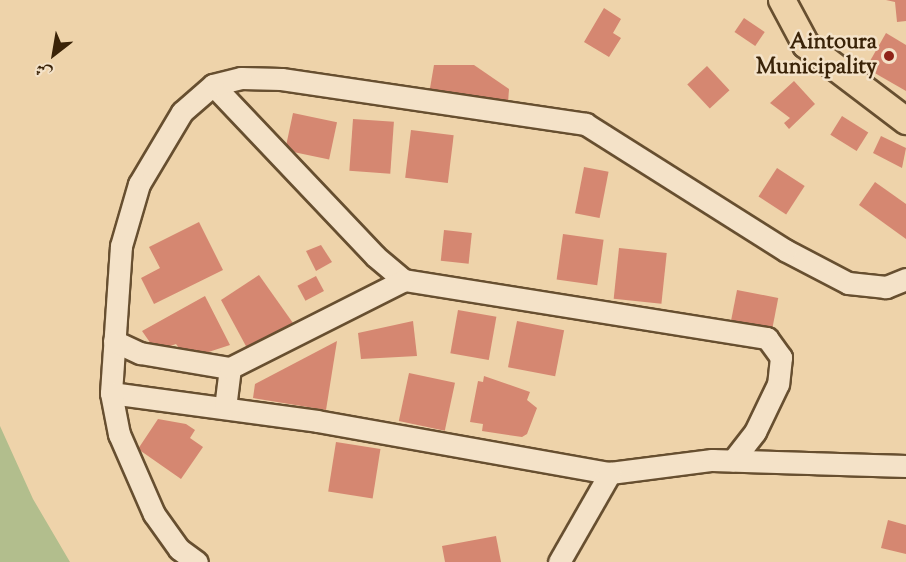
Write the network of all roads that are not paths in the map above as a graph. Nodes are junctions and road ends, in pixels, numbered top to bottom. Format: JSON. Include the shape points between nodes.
{"nodes":[{"id":1,"x":782,"y":0,"type":"edge"},
{"id":2,"x":213,"y":85,"type":"junction"},
{"id":3,"x":906,"y":121,"type":"edge"},
{"id":4,"x":375,"y":256,"type":"junction"},
{"id":5,"x":906,"y":279,"type":"edge"},
{"id":6,"x":404,"y":280,"type":"junction"},
{"id":7,"x":366,"y":301,"type":"junction"},
{"id":8,"x":114,"y":341,"type":"junction"},
{"id":9,"x":230,"y":368,"type":"junction"},
{"id":10,"x":111,"y":393,"type":"junction"},
{"id":11,"x":225,"y":408,"type":"junction"},
{"id":12,"x":733,"y":460,"type":"junction"},
{"id":13,"x":906,"y":466,"type":"edge"},
{"id":14,"x":610,"y":473,"type":"junction"},
{"id":15,"x":197,"y":562,"type":"edge"},
{"id":16,"x":559,"y":562,"type":"edge"}],
"edges":[{"from":1,"to":3,"type":"main road","via":[[806,45]]},
{"from":2,"to":4,"type":"street"},
{"from":2,"to":5,"type":"street","via":[[281,79],[586,124],[785,250],[848,283],[886,287]]},
{"from":2,"to":8,"type":"street","via":[[167,130],[132,202],[121,246]]},
{"from":4,"to":6,"type":"street"},
{"from":4,"to":7,"type":"street","via":[[376,278]]},
{"from":6,"to":7,"type":"street"},
{"from":6,"to":12,"type":"street","via":[[767,338],[781,357],[778,384],[755,432]]},
{"from":7,"to":9,"type":"street"},
{"from":8,"to":9,"type":"street","via":[[140,353]]},
{"from":8,"to":10,"type":"street"},
{"from":9,"to":11,"type":"street"},
{"from":10,"to":11,"type":"street"},
{"from":10,"to":15,"type":"street","via":[[119,434],[154,514],[179,549]]},
{"from":11,"to":14,"type":"street"},
{"from":12,"to":13,"type":"street"},
{"from":12,"to":14,"type":"street"},
{"from":14,"to":16,"type":"street"}]}
